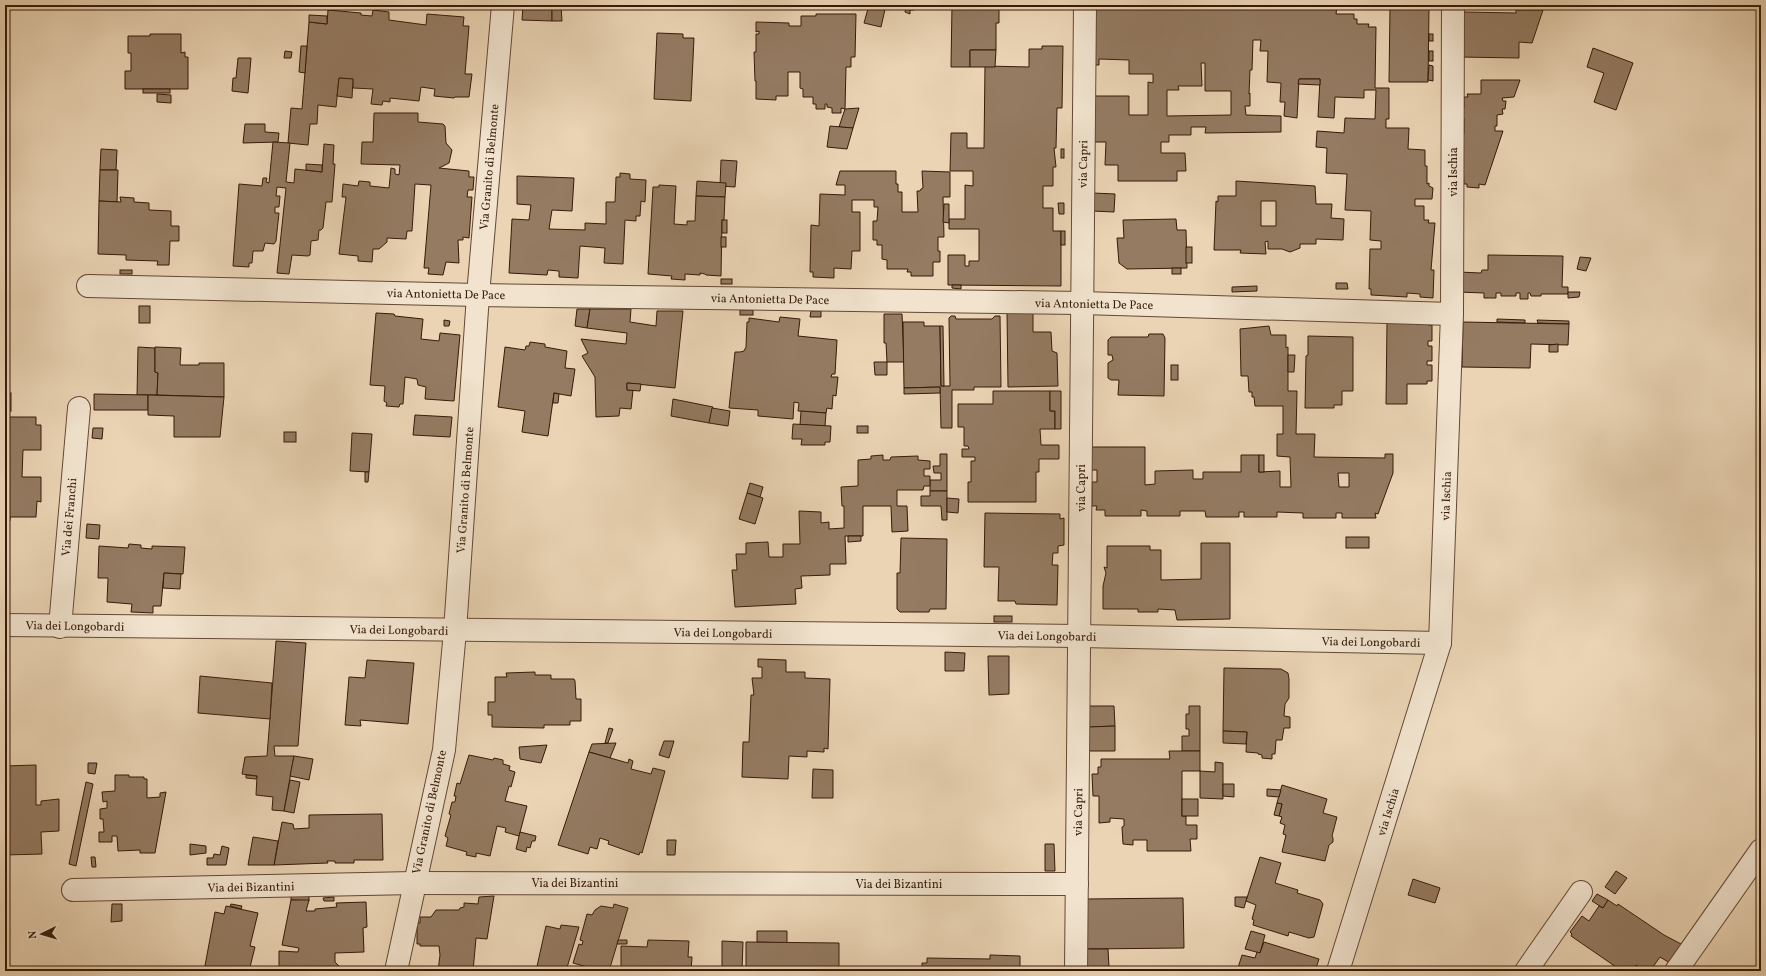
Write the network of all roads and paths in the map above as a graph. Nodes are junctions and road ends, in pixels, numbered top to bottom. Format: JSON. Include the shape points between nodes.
{"nodes":[{"id":1,"x":503,"y":5,"type":"edge"},
{"id":2,"x":1085,"y":5,"type":"edge"},
{"id":3,"x":1453,"y":5,"type":"edge"},
{"id":4,"x":88,"y":286,"type":"dead end"},
{"id":5,"x":478,"y":295,"type":"junction"},
{"id":6,"x":1082,"y":303,"type":"junction"},
{"id":7,"x":1452,"y":314,"type":"junction"},
{"id":8,"x":78,"y":408,"type":"dead end"},
{"id":9,"x":5,"y":625,"type":"edge"},
{"id":10,"x":60,"y":626,"type":"junction"},
{"id":11,"x":455,"y":631,"type":"junction"},
{"id":12,"x":1080,"y":636,"type":"junction"},
{"id":13,"x":1440,"y":643,"type":"junction"},
{"id":14,"x":1761,"y":850,"type":"edge"},
{"id":15,"x":414,"y":883,"type":"junction"},
{"id":16,"x":1077,"y":884,"type":"junction"},
{"id":17,"x":73,"y":890,"type":"dead end"},
{"id":18,"x":1581,"y":892,"type":"dead end"},
{"id":19,"x":396,"y":971,"type":"edge"},
{"id":20,"x":1076,"y":971,"type":"edge"},
{"id":21,"x":1338,"y":971,"type":"edge"},
{"id":22,"x":1526,"y":971,"type":"edge"},
{"id":23,"x":1676,"y":971,"type":"edge"}],
"edges":[{"from":1,"to":5,"type":"street","name":"Via Granito di Belmonte"},
{"from":2,"to":6,"type":"street","name":"via Capri"},
{"from":3,"to":7,"type":"street","name":"via Ischia"},
{"from":4,"to":5,"type":"street","name":"via Antonietta De Pace"},
{"from":5,"to":6,"type":"street","name":"via Antonietta De Pace"},
{"from":5,"to":11,"type":"street","name":"Via Granito di Belmonte"},
{"from":6,"to":7,"type":"street","name":"via Antonietta De Pace"},
{"from":6,"to":12,"type":"street","name":"via Capri"},
{"from":7,"to":13,"type":"street","name":"via Ischia"},
{"from":8,"to":10,"type":"street","name":"Via dei Franchi"},
{"from":9,"to":10,"type":"street","name":"Via dei Longobardi"},
{"from":10,"to":11,"type":"street","name":"Via dei Longobardi"},
{"from":11,"to":12,"type":"street","name":"Via dei Longobardi"},
{"from":11,"to":15,"type":"street","name":"Via Granito di Belmonte","via":[[444,750]]},
{"from":12,"to":13,"type":"street","name":"Via dei Longobardi"},
{"from":12,"to":16,"type":"street","name":"via Capri"},
{"from":13,"to":21,"type":"street","name":"via Ischia"},
{"from":14,"to":23,"type":"street"},
{"from":15,"to":16,"type":"street","name":"Via dei Bizantini"},
{"from":15,"to":17,"type":"street","name":"Via dei Bizantini"},
{"from":15,"to":19,"type":"street","name":"Via Granito di Belmonte"},
{"from":16,"to":20,"type":"street","name":"via Capri"},
{"from":18,"to":22,"type":"street"}]}
